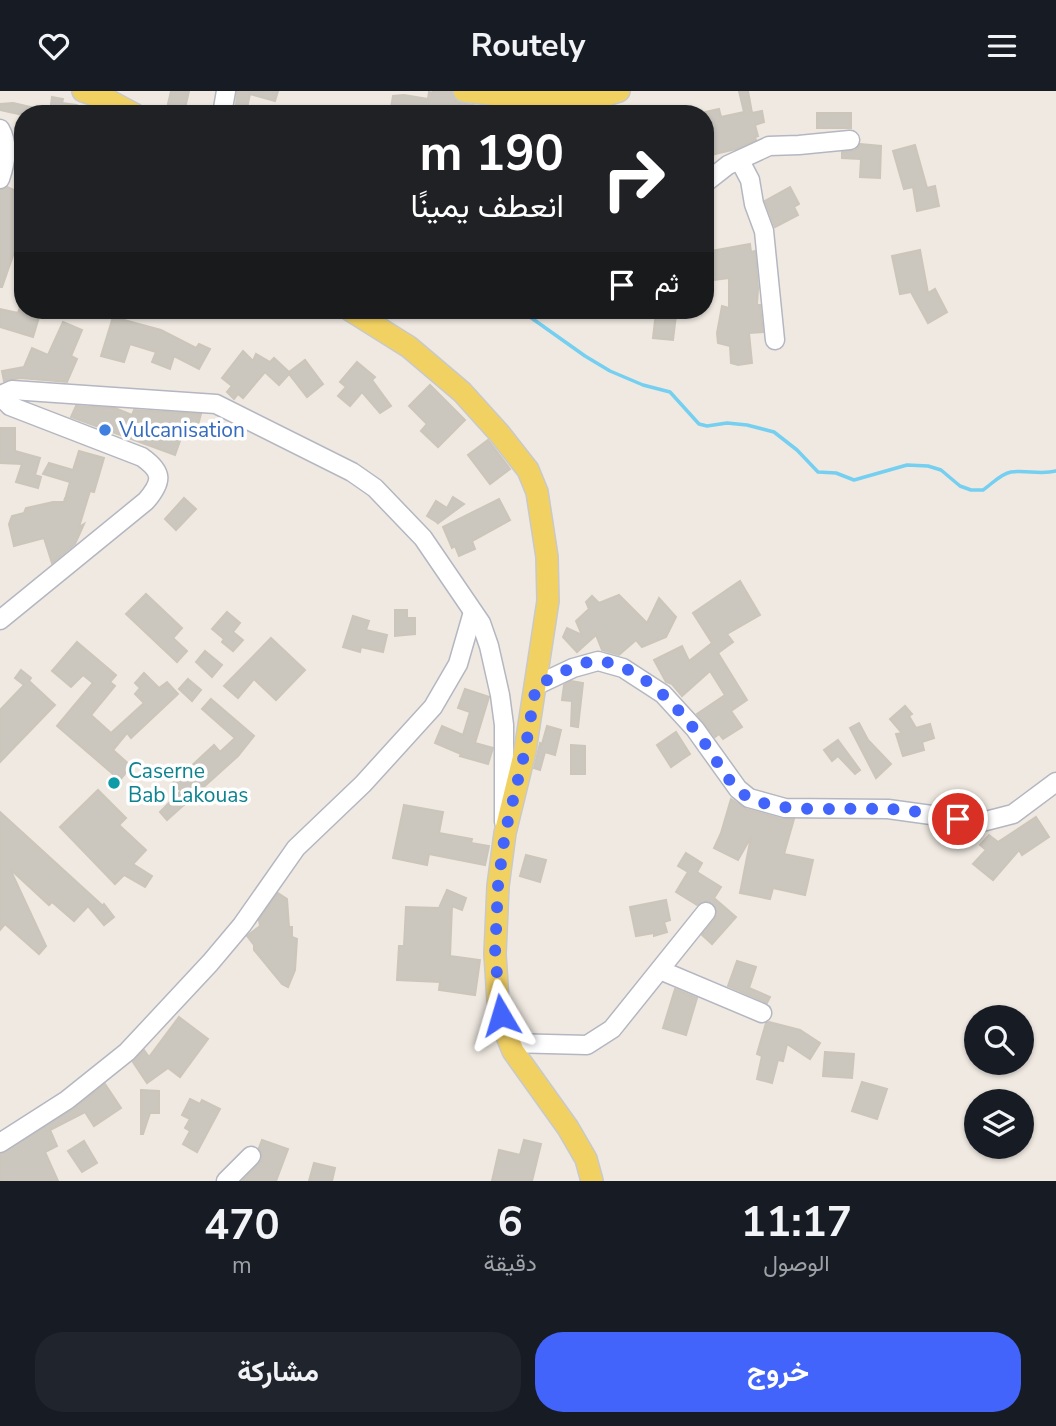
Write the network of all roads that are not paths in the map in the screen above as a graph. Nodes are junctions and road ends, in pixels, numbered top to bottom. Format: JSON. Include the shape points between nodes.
{"nodes":[{"id":1,"x":83,"y":91,"type":"edge"},
{"id":2,"x":464,"y":91,"type":"edge"},
{"id":3,"x":620,"y":91,"type":"edge"},
{"id":4,"x":563,"y":102,"type":"edge"},
{"id":5,"x":117,"y":105,"type":"edge"},
{"id":6,"x":0,"y":129,"type":"edge"},
{"id":7,"x":850,"y":140,"type":"dead end"},
{"id":8,"x":740,"y":161,"type":"junction"},
{"id":9,"x":714,"y":176,"type":"edge"},
{"id":10,"x":0,"y":179,"type":"edge"},
{"id":11,"x":364,"y":319,"type":"edge"},
{"id":12,"x":775,"y":339,"type":"dead end"},
{"id":13,"x":3,"y":394,"type":"edge"},
{"id":14,"x":22,"y":411,"type":"junction"},
{"id":15,"x":0,"y":420,"type":"edge"},
{"id":16,"x":473,"y":611,"type":"junction"},
{"id":17,"x":0,"y":620,"type":"edge"},
{"id":18,"x":536,"y":686,"type":"junction"},
{"id":19,"x":1056,"y":782,"type":"edge"},
{"id":20,"x":505,"y":833,"type":"junction"},
{"id":21,"x":706,"y":912,"type":"dead end"},
{"id":22,"x":660,"y":970,"type":"junction"},
{"id":23,"x":762,"y":1013,"type":"dead end"},
{"id":24,"x":509,"y":1043,"type":"junction"},
{"id":25,"x":0,"y":1143,"type":"edge"},
{"id":26,"x":251,"y":1156,"type":"dead end"},
{"id":27,"x":226,"y":1181,"type":"edge"},
{"id":28,"x":592,"y":1181,"type":"edge"}],
"edges":[{"from":1,"to":5,"type":"main road"},
{"from":2,"to":4,"type":"main road"},
{"from":3,"to":4,"type":"main road"},
{"from":6,"to":10,"type":"street","via":[[6,154]]},
{"from":7,"to":8,"type":"street","via":[[769,146]]},
{"from":8,"to":9,"type":"street"},
{"from":8,"to":12,"type":"street","via":[[764,231]]},
{"from":11,"to":18,"type":"main road","via":[[433,365],[462,391],[528,470],[537,492],[547,557],[548,601]]},
{"from":13,"to":14,"type":"street","via":[[10,406]]},
{"from":13,"to":16,"type":"street","via":[[201,402],[229,410],[375,488],[423,538]]},
{"from":14,"to":15,"type":"street"},
{"from":14,"to":17,"type":"street","via":[[142,457],[155,466],[159,478],[146,501]]},
{"from":16,"to":20,"type":"street","via":[[489,646],[500,695]]},
{"from":16,"to":25,"type":"street","via":[[458,664],[433,707],[296,848],[210,963],[127,1052],[67,1100]]},
{"from":18,"to":19,"type":"street","via":[[598,661],[623,668],[663,694],[738,789],[749,798],[785,808],[888,809],[982,822],[1013,814]]},
{"from":18,"to":20,"type":"main road"},
{"from":20,"to":24,"type":"main road","via":[[495,954],[498,1001]]},
{"from":21,"to":22,"type":"street"},
{"from":22,"to":23,"type":"street"},
{"from":22,"to":24,"type":"street","via":[[612,1030],[587,1045]]},
{"from":24,"to":28,"type":"main road","via":[[568,1128],[586,1159]]},
{"from":26,"to":27,"type":"street"}]}
